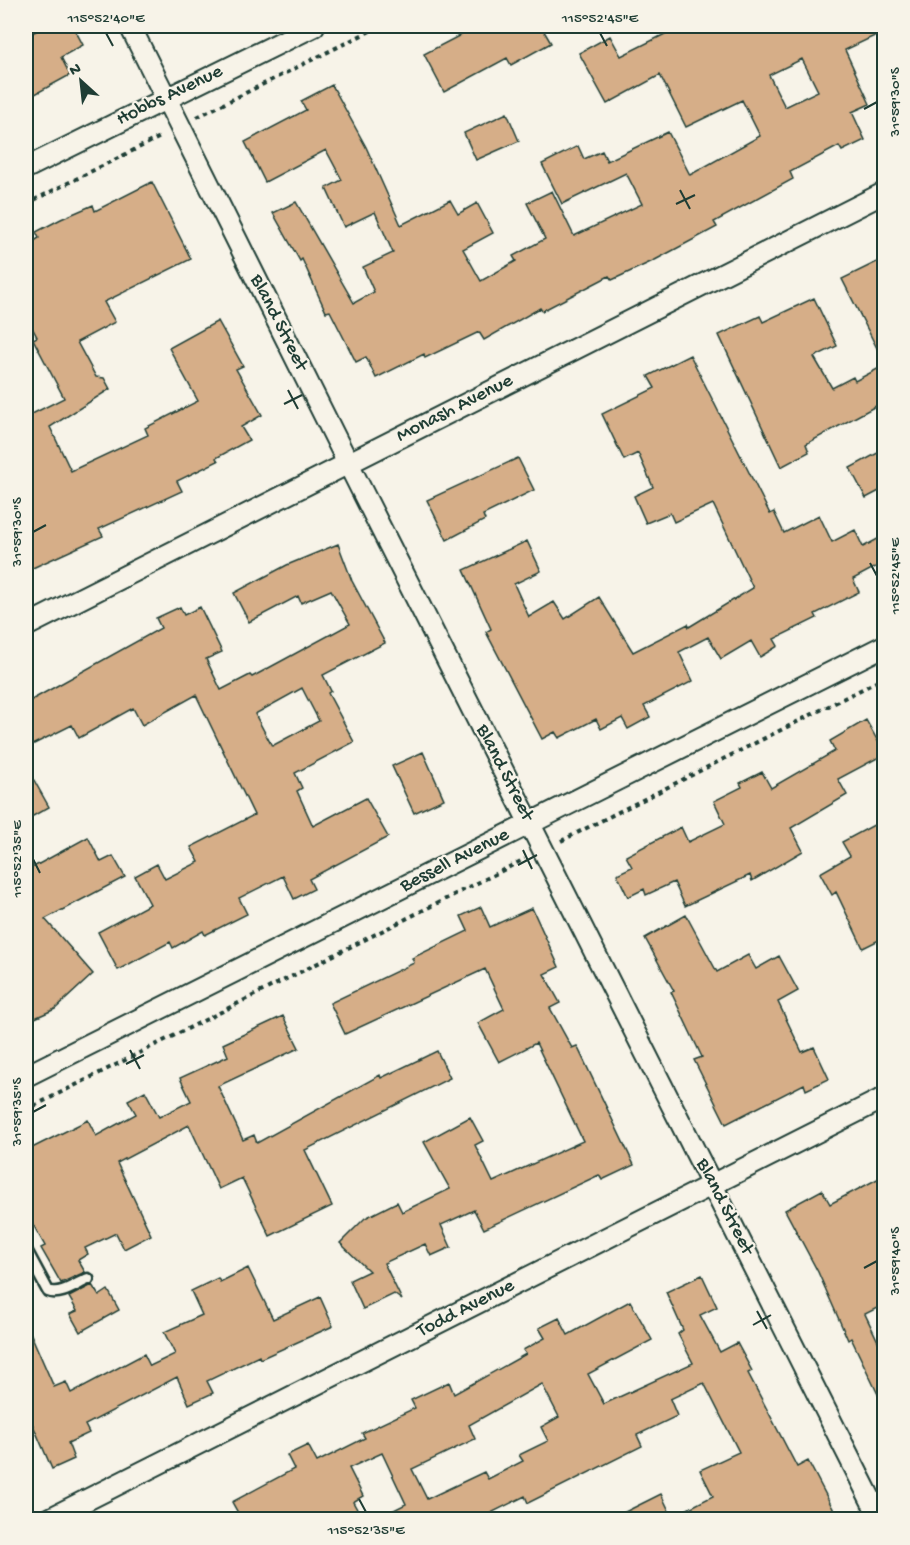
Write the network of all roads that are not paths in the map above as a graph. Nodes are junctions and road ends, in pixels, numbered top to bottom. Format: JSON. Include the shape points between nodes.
{"nodes":[{"id":1,"x":130,"y":26,"type":"edge"},
{"id":2,"x":314,"y":26,"type":"edge"},
{"id":3,"x":166,"y":98,"type":"junction"},
{"id":4,"x":26,"y":168,"type":"edge"},
{"id":5,"x":885,"y":193,"type":"edge"},
{"id":6,"x":349,"y":465,"type":"junction"},
{"id":7,"x":26,"y":626,"type":"edge"},
{"id":8,"x":885,"y":646,"type":"edge"},
{"id":9,"x":530,"y":824,"type":"junction"},
{"id":10,"x":26,"y":1076,"type":"edge"},
{"id":11,"x":885,"y":1098,"type":"edge"},
{"id":12,"x":713,"y":1185,"type":"junction"},
{"id":13,"x":26,"y":1250,"type":"edge"},
{"id":14,"x":88,"y":1279,"type":"dead end"},
{"id":15,"x":47,"y":1520,"type":"edge"},
{"id":16,"x":881,"y":1520,"type":"edge"}],
"edges":[{"from":1,"to":3,"type":"street","name":"Bland Street"},
{"from":2,"to":3,"type":"street","name":"Hobbs Avenue"},
{"from":3,"to":4,"type":"street","name":"Hobbs Avenue"},
{"from":3,"to":6,"type":"street","name":"Bland Street"},
{"from":5,"to":6,"type":"street","name":"Monash Avenue"},
{"from":6,"to":7,"type":"street","name":"Monash Avenue"},
{"from":6,"to":9,"type":"street","name":"Bland Street"},
{"from":8,"to":9,"type":"street","name":"Bessell Avenue"},
{"from":9,"to":10,"type":"street","name":"Bessell Avenue"},
{"from":9,"to":12,"type":"street","name":"Bland Street"},
{"from":11,"to":12,"type":"street","name":"Todd Avenue"},
{"from":12,"to":15,"type":"street","name":"Todd Avenue"},
{"from":12,"to":16,"type":"street","name":"Bland Street"},
{"from":13,"to":14,"type":"lane","via":[[48,1290],[54,1293]]}]}
